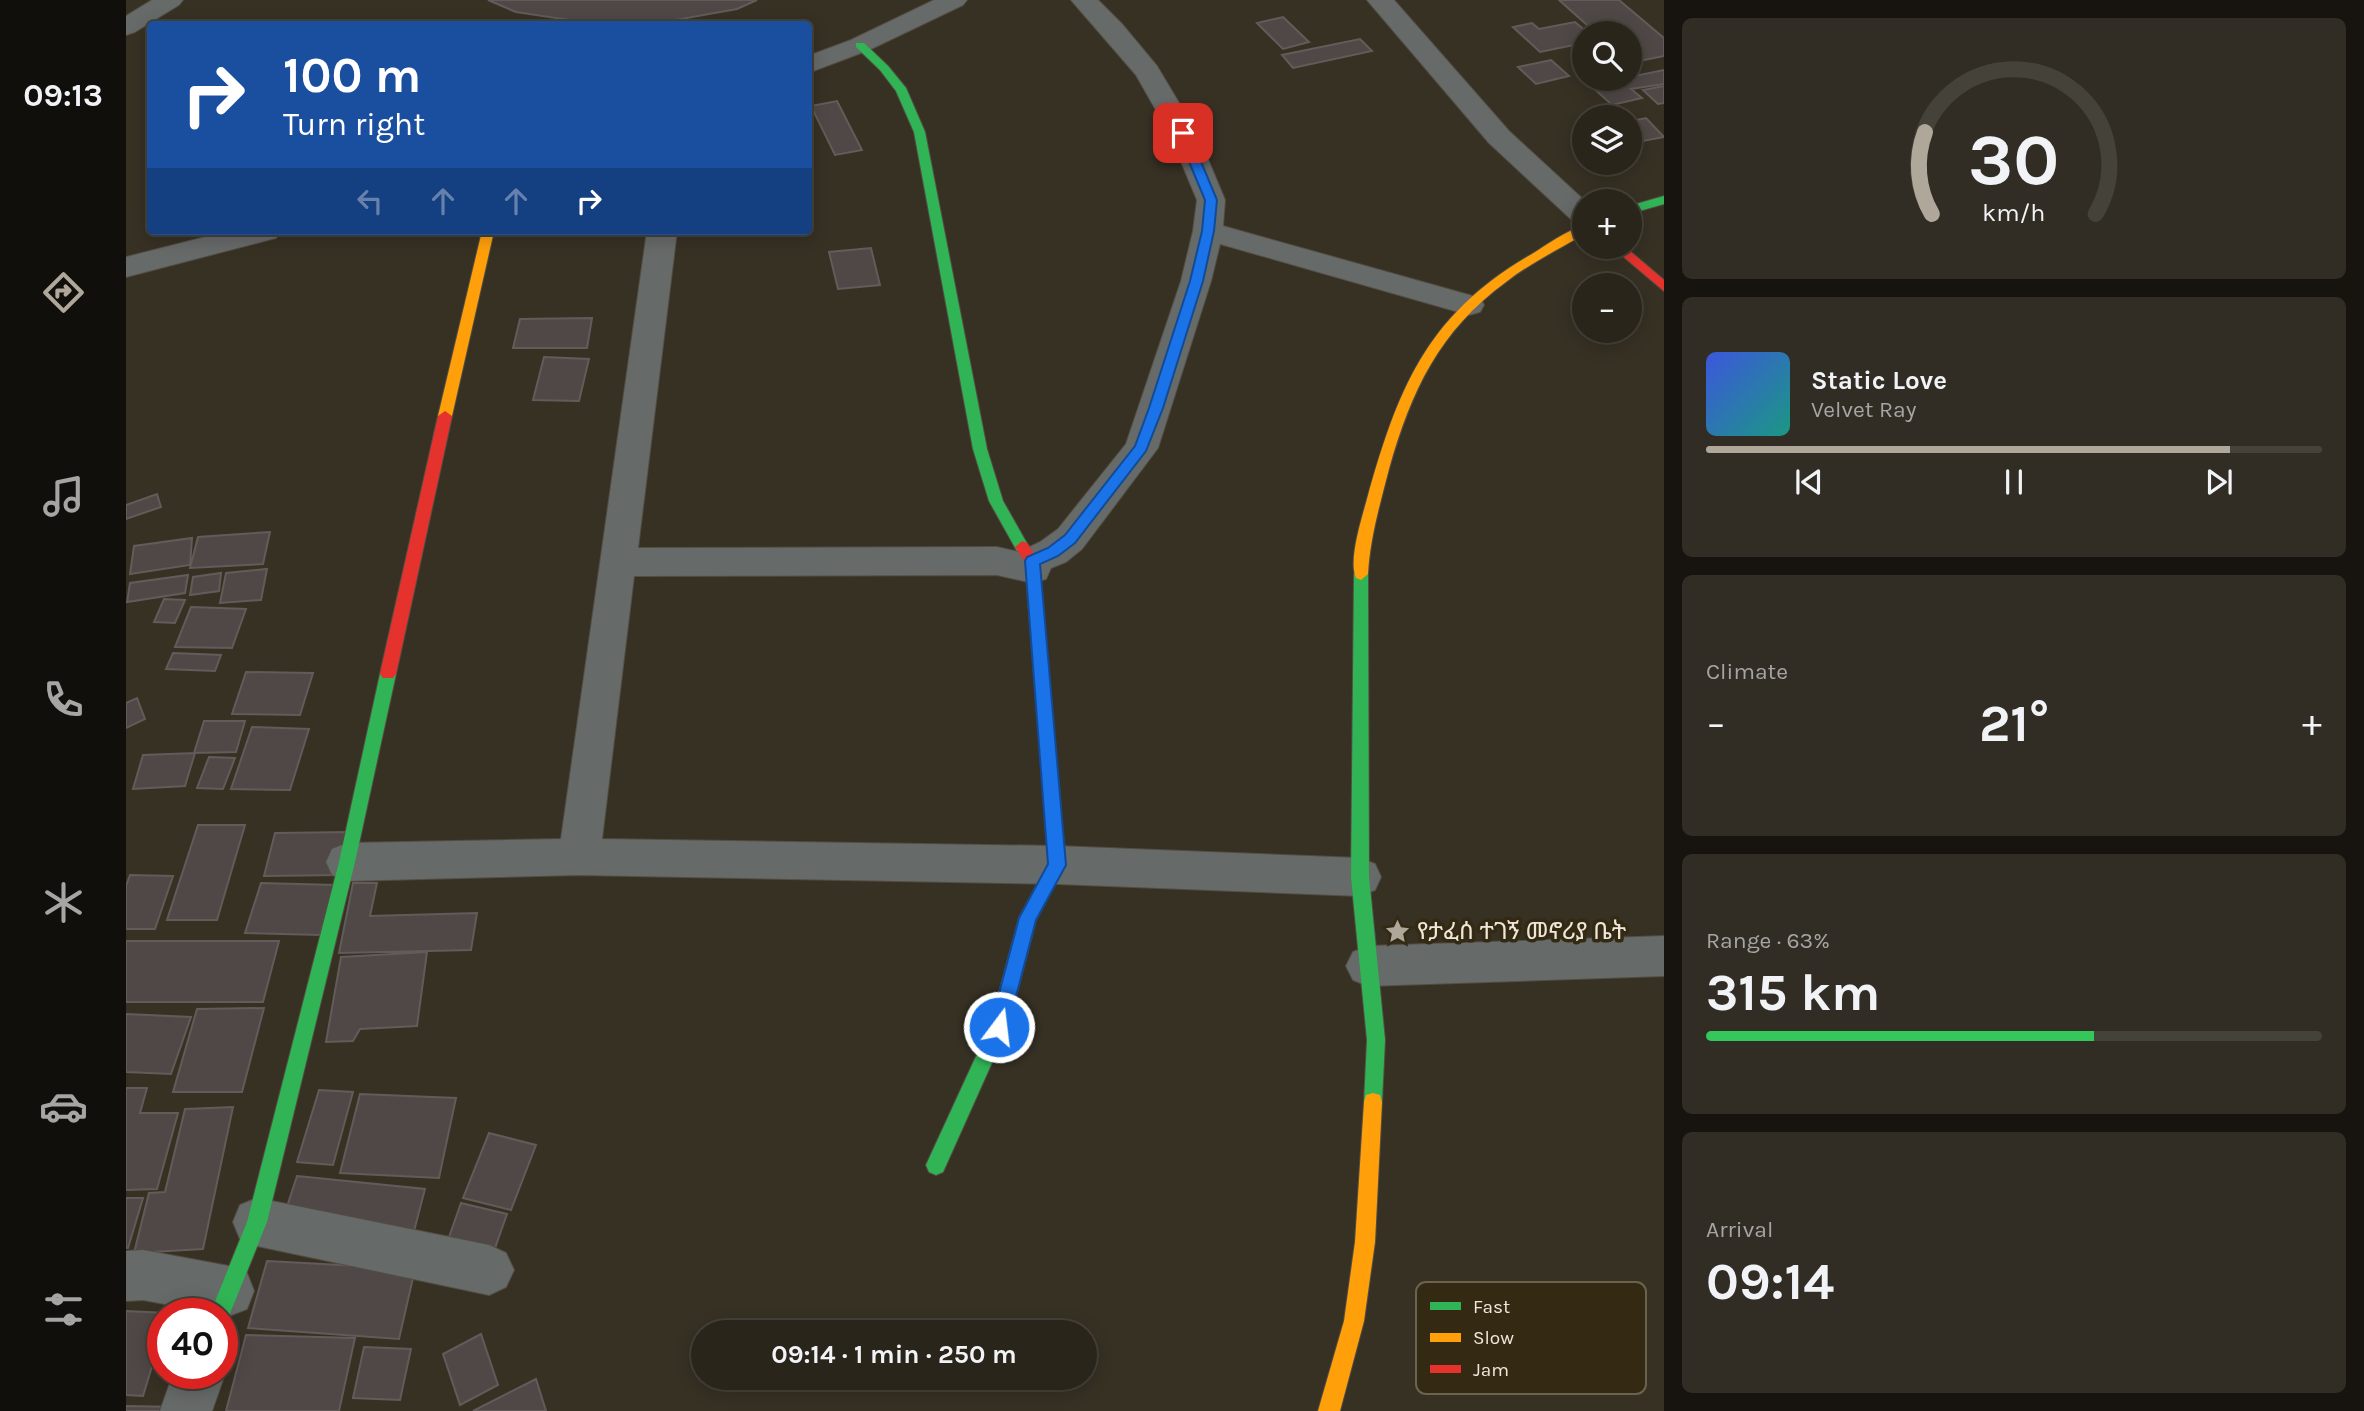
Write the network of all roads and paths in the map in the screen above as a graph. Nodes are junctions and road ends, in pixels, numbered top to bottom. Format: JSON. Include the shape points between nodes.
{"nodes":[{"id":1,"x":170,"y":0,"type":"edge"},
{"id":2,"x":954,"y":0,"type":"edge"},
{"id":3,"x":1084,"y":0,"type":"edge"},
{"id":4,"x":1380,"y":0,"type":"edge"},
{"id":5,"x":126,"y":27,"type":"edge"},
{"id":6,"x":860,"y":45,"type":"junction"},
{"id":7,"x":812,"y":63,"type":"edge"},
{"id":8,"x":1664,"y":200,"type":"edge"},
{"id":9,"x":1572,"y":205,"type":"edge"},
{"id":10,"x":1642,"y":206,"type":"edge"},
{"id":11,"x":1208,"y":231,"type":"junction"},
{"id":12,"x":250,"y":235,"type":"edge"},
{"id":13,"x":487,"y":235,"type":"edge"},
{"id":14,"x":661,"y":235,"type":"edge"},
{"id":15,"x":1572,"y":236,"type":"edge"},
{"id":16,"x":1632,"y":259,"type":"edge"},
{"id":17,"x":126,"y":267,"type":"edge"},
{"id":18,"x":1664,"y":287,"type":"edge"},
{"id":19,"x":1469,"y":305,"type":"junction"},
{"id":20,"x":617,"y":562,"type":"junction"},
{"id":21,"x":1033,"y":565,"type":"junction"},
{"id":22,"x":579,"y":857,"type":"junction"},
{"id":23,"x":348,"y":862,"type":"junction"},
{"id":24,"x":1057,"y":865,"type":"junction"},
{"id":25,"x":1360,"y":877,"type":"junction"},
{"id":26,"x":1664,"y":956,"type":"edge"},
{"id":27,"x":1368,"y":966,"type":"junction"},
{"id":28,"x":936,"y":1165,"type":"dead end"},
{"id":29,"x":257,"y":1222,"type":"junction"},
{"id":30,"x":489,"y":1270,"type":"dead end"},
{"id":31,"x":126,"y":1276,"type":"edge"},
{"id":32,"x":212,"y":1298,"type":"edge"},
{"id":33,"x":226,"y":1298,"type":"edge"},
{"id":34,"x":194,"y":1389,"type":"edge"},
{"id":35,"x":186,"y":1411,"type":"edge"},
{"id":36,"x":1329,"y":1411,"type":"edge"}],
"edges":[{"from":1,"to":5,"type":"street"},
{"from":2,"to":6,"type":"street"},
{"from":3,"to":11,"type":"street","via":[[1132,51],[1183,133],[1211,200]]},
{"from":4,"to":9,"type":"street","via":[[1499,137]]},
{"from":6,"to":7,"type":"street"},
{"from":6,"to":21,"type":"street","via":[[894,77],[914,112],[980,447],[1003,520]]},
{"from":8,"to":10,"type":"street"},
{"from":11,"to":19,"type":"street"},
{"from":11,"to":21,"type":"street","via":[[1141,448],[1070,539]]},
{"from":12,"to":17,"type":"street"},
{"from":13,"to":23,"type":"street"},
{"from":14,"to":20,"type":"street"},
{"from":15,"to":19,"type":"street","via":[[1502,278]]},
{"from":16,"to":18,"type":"street"},
{"from":19,"to":25,"type":"street","via":[[1442,332],[1394,423],[1361,567]]},
{"from":20,"to":21,"type":"street","via":[[998,561]]},
{"from":20,"to":22,"type":"street"},
{"from":21,"to":24,"type":"street"},
{"from":22,"to":23,"type":"street"},
{"from":22,"to":24,"type":"street"},
{"from":23,"to":29,"type":"street"},
{"from":24,"to":25,"type":"street"},
{"from":24,"to":28,"type":"street","via":[[1028,918],[999,1027]]},
{"from":25,"to":27,"type":"street"},
{"from":26,"to":27,"type":"street"},
{"from":27,"to":36,"type":"street","via":[[1376,1040],[1365,1242],[1354,1321]]},
{"from":29,"to":30,"type":"street"},
{"from":29,"to":33,"type":"street"},
{"from":31,"to":32,"type":"street","via":[[143,1276]]},
{"from":34,"to":35,"type":"street"}]}
